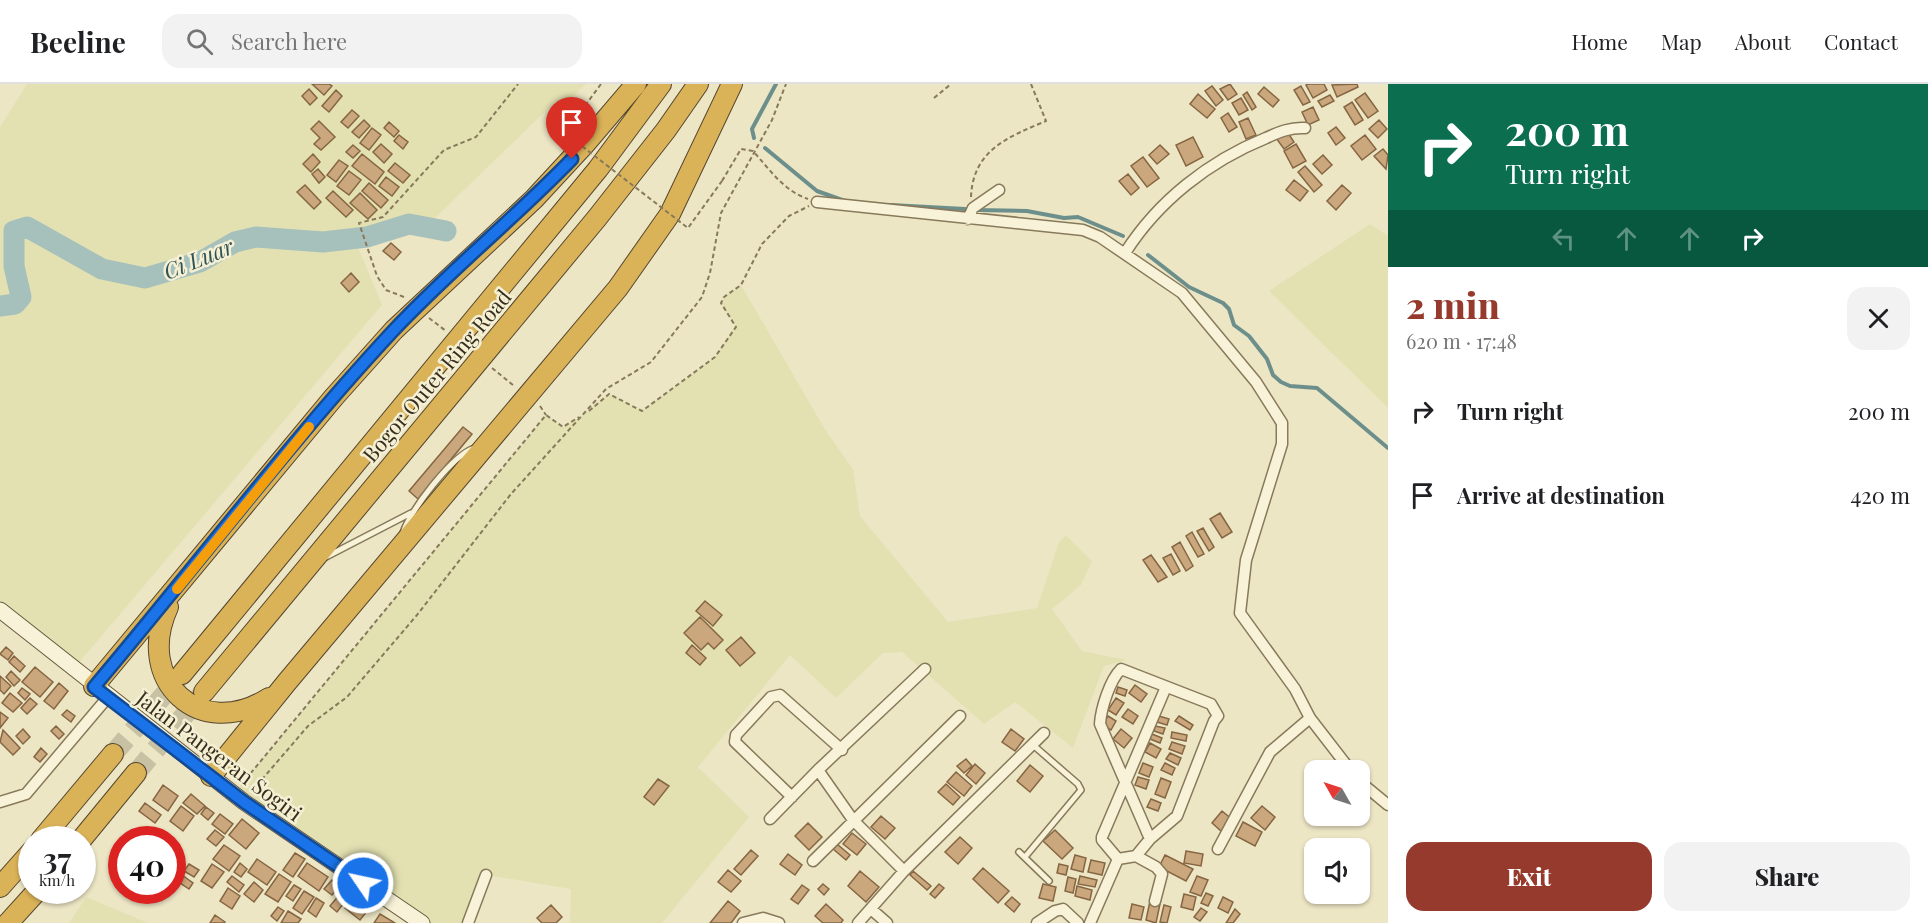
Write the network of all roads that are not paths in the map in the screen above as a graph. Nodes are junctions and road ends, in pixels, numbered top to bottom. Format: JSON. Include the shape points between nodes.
{"nodes":[{"id":1,"x":636,"y":84,"type":"edge"},
{"id":2,"x":661,"y":84,"type":"edge"},
{"id":3,"x":698,"y":84,"type":"edge"},
{"id":4,"x":732,"y":84,"type":"edge"},
{"id":5,"x":1305,"y":128,"type":"dead end"},
{"id":6,"x":999,"y":190,"type":"dead end"},
{"id":7,"x":817,"y":202,"type":"road end"},
{"id":8,"x":968,"y":219,"type":"junction"},
{"id":9,"x":1125,"y":254,"type":"junction"},
{"id":10,"x":488,"y":444,"type":"junction"},
{"id":11,"x":412,"y":513,"type":"junction"},
{"id":12,"x":398,"y":552,"type":"junction"},
{"id":13,"x":309,"y":566,"type":"junction"},
{"id":14,"x":176,"y":590,"type":"junction"},
{"id":15,"x":0,"y":610,"type":"edge"},
{"id":16,"x":925,"y":669,"type":"dead end"},
{"id":17,"x":182,"y":674,"type":"tunnel mouth"},
{"id":18,"x":286,"y":682,"type":"junction"},
{"id":19,"x":1166,"y":687,"type":"junction"},
{"id":20,"x":101,"y":692,"type":"junction"},
{"id":21,"x":204,"y":692,"type":"tunnel mouth"},
{"id":22,"x":960,"y":716,"type":"dead end"},
{"id":23,"x":1310,"y":718,"type":"junction"},
{"id":24,"x":1044,"y":733,"type":"dead end"},
{"id":25,"x":1033,"y":745,"type":"junction"},
{"id":26,"x":842,"y":750,"type":"junction"},
{"id":27,"x":113,"y":754,"type":"tunnel mouth"},
{"id":28,"x":1342,"y":760,"type":"edge"},
{"id":29,"x":818,"y":770,"type":"junction"},
{"id":30,"x":136,"y":773,"type":"tunnel mouth"},
{"id":31,"x":211,"y":776,"type":"junction"},
{"id":32,"x":1127,"y":783,"type":"junction"},
{"id":33,"x":1370,"y":790,"type":"edge"},
{"id":34,"x":792,"y":797,"type":"junction"},
{"id":35,"x":0,"y":802,"type":"edge"},
{"id":36,"x":1388,"y":805,"type":"edge"},
{"id":37,"x":770,"y":819,"type":"dead end"},
{"id":38,"x":854,"y":820,"type":"junction"},
{"id":39,"x":53,"y":826,"type":"edge"},
{"id":40,"x":92,"y":826,"type":"edge"},
{"id":41,"x":1150,"y":839,"type":"junction"},
{"id":42,"x":1218,"y":849,"type":"dead end"},
{"id":43,"x":1019,"y":852,"type":"dead end"},
{"id":44,"x":1136,"y":856,"type":"junction"},
{"id":45,"x":1025,"y":857,"type":"junction"},
{"id":46,"x":1118,"y":859,"type":"junction"},
{"id":47,"x":813,"y":861,"type":"dead end"},
{"id":48,"x":18,"y":867,"type":"edge"},
{"id":49,"x":904,"y":870,"type":"junction"},
{"id":50,"x":486,"y":875,"type":"dead end"},
{"id":51,"x":1049,"y":881,"type":"dead end"},
{"id":52,"x":0,"y":887,"type":"edge"},
{"id":53,"x":1155,"y":901,"type":"dead end"},
{"id":54,"x":25,"y":904,"type":"edge"},
{"id":55,"x":872,"y":909,"type":"junction"},
{"id":56,"x":8,"y":923,"type":"edge"},
{"id":57,"x":422,"y":923,"type":"edge"},
{"id":58,"x":468,"y":923,"type":"edge"},
{"id":59,"x":743,"y":923,"type":"edge"},
{"id":60,"x":779,"y":923,"type":"edge"},
{"id":61,"x":858,"y":923,"type":"edge"},
{"id":62,"x":887,"y":923,"type":"edge"},
{"id":63,"x":1037,"y":923,"type":"edge"},
{"id":64,"x":1078,"y":923,"type":"edge"},
{"id":65,"x":1090,"y":923,"type":"edge"}],
"edges":[{"from":1,"to":14,"type":"highway","via":[[534,199],[386,339]]},
{"from":2,"to":17,"type":"highway","name":"Bogor Outer Ring Road","via":[[598,169]]},
{"from":3,"to":13,"type":"highway","name":"Bogor Outer Ring Road","via":[[597,218]]},
{"from":4,"to":10,"type":"highway","via":[[670,214],[618,288]]},
{"from":5,"to":9,"type":"street","via":[[1282,131],[1217,162],[1166,202]]},
{"from":6,"to":8,"type":"street","via":[[973,208]]},
{"from":7,"to":8,"type":"street"},
{"from":8,"to":9,"type":"street","via":[[1083,230]]},
{"from":9,"to":23,"type":"street","via":[[1182,293],[1256,381],[1282,423],[1282,444],[1246,560],[1239,606],[1243,620],[1295,689]]},
{"from":10,"to":11,"type":"lane","via":[[468,450],[451,465]]},
{"from":10,"to":12,"type":"highway"},
{"from":11,"to":12,"type":"lane"},
{"from":11,"to":13,"type":"lane"},
{"from":12,"to":18,"type":"highway"},
{"from":13,"to":21,"type":"highway","name":"Bogor Outer Ring Road"},
{"from":14,"to":18,"type":"highway","via":[[161,622],[157,642],[159,663],[178,697],[204,710],[233,714],[260,704]]},
{"from":14,"to":20,"type":"highway"},
{"from":15,"to":20,"type":"street","name":"Jalan Pangeran Sogiri"},
{"from":16,"to":26,"type":"street"},
{"from":18,"to":31,"type":"highway"},
{"from":19,"to":32,"type":"street"},
{"from":19,"to":32,"type":"street","via":[[1125,669],[1116,675],[1100,724]]},
{"from":19,"to":41,"type":"street","via":[[1211,704],[1218,716],[1177,816]]},
{"from":20,"to":31,"type":"street","name":"Jalan Pangeran Sogiri"},
{"from":20,"to":35,"type":"street","via":[[26,794]]},
{"from":22,"to":38,"type":"street"},
{"from":23,"to":28,"type":"street"},
{"from":23,"to":42,"type":"street","via":[[1270,753]]},
{"from":24,"to":25,"type":"street"},
{"from":25,"to":45,"type":"lane","via":[[1081,790]]},
{"from":25,"to":49,"type":"street"},
{"from":26,"to":29,"type":"street"},
{"from":26,"to":34,"type":"street","via":[[780,694],[771,697],[736,735],[735,742]]},
{"from":27,"to":39,"type":"highway"},
{"from":29,"to":34,"type":"street"},
{"from":29,"to":38,"type":"street"},
{"from":30,"to":40,"type":"highway"},
{"from":31,"to":57,"type":"street","name":"Jalan Pangeran Sogiri"},
{"from":32,"to":41,"type":"street"},
{"from":32,"to":46,"type":"street","via":[[1102,839]]},
{"from":33,"to":36,"type":"street"},
{"from":34,"to":37,"type":"street"},
{"from":38,"to":47,"type":"street"},
{"from":38,"to":49,"type":"street"},
{"from":41,"to":44,"type":"street"},
{"from":43,"to":45,"type":"lane"},
{"from":44,"to":46,"type":"street"},
{"from":44,"to":53,"type":"street","via":[[1152,864],[1162,877]]},
{"from":45,"to":51,"type":"lane"},
{"from":46,"to":65,"type":"street"},
{"from":48,"to":52,"type":"highway"},
{"from":49,"to":55,"type":"street"},
{"from":50,"to":58,"type":"street"},
{"from":54,"to":56,"type":"highway"},
{"from":55,"to":61,"type":"street"},
{"from":55,"to":62,"type":"street"},
{"from":59,"to":60,"type":"street","via":[[763,918]]},
{"from":63,"to":64,"type":"street","via":[[1063,909]]}]}
